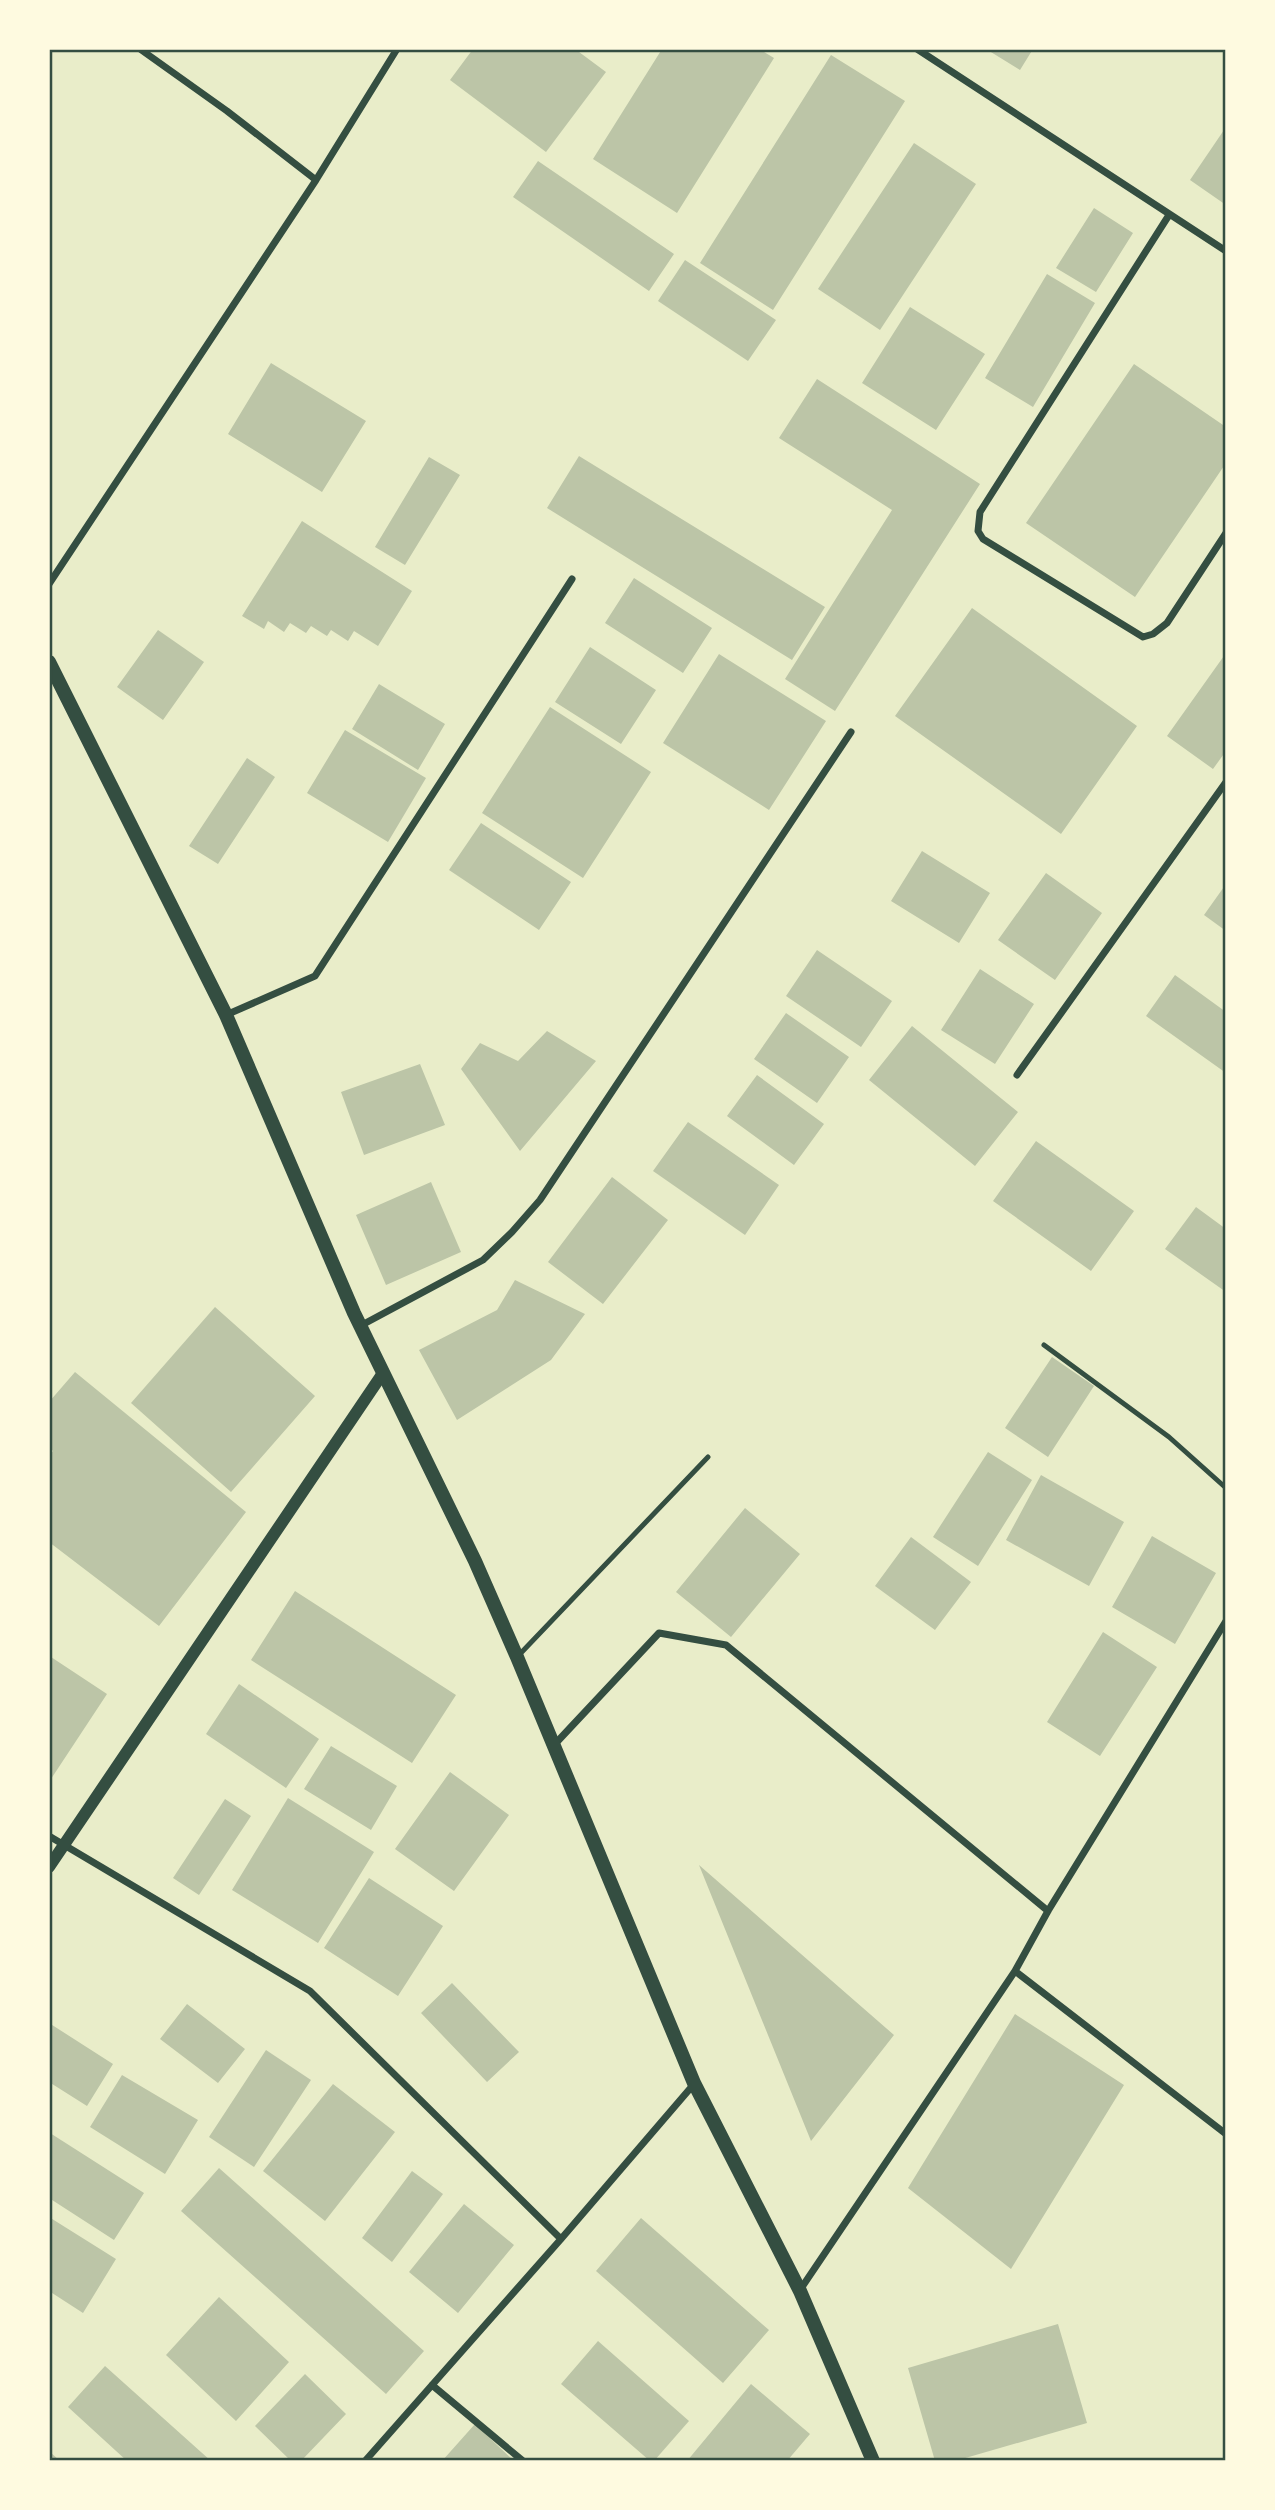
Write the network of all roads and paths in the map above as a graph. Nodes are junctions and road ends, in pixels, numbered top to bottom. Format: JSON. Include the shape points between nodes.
{"nodes":[{"id":1,"x":140,"y":49,"type":"edge"},
{"id":2,"x":397,"y":49,"type":"edge"},
{"id":3,"x":917,"y":49,"type":"edge"},
{"id":4,"x":316,"y":180,"type":"junction"},
{"id":5,"x":1169,"y":215,"type":"junction"},
{"id":6,"x":1226,"y":251,"type":"edge"},
{"id":7,"x":1226,"y":533,"type":"edge"},
{"id":8,"x":572,"y":579,"type":"dead end"},
{"id":9,"x":49,"y":584,"type":"edge"},
{"id":10,"x":50,"y":667,"type":"edge"},
{"id":11,"x":851,"y":732,"type":"dead end"},
{"id":12,"x":1226,"y":782,"type":"edge"},
{"id":13,"x":226,"y":1015,"type":"junction"},
{"id":14,"x":1017,"y":1075,"type":"dead end"},
{"id":15,"x":360,"y":1326,"type":"junction"},
{"id":16,"x":1044,"y":1345,"type":"dead end"},
{"id":17,"x":383,"y":1373,"type":"junction"},
{"id":18,"x":708,"y":1457,"type":"dead end"},
{"id":19,"x":1226,"y":1488,"type":"edge"},
{"id":20,"x":1226,"y":1620,"type":"edge"},
{"id":21,"x":517,"y":1657,"type":"junction"},
{"id":22,"x":555,"y":1744,"type":"junction"},
{"id":23,"x":49,"y":1836,"type":"edge"},
{"id":24,"x":65,"y":1845,"type":"junction"},
{"id":25,"x":49,"y":1867,"type":"edge"},
{"id":26,"x":1048,"y":1911,"type":"junction"},
{"id":27,"x":1015,"y":1971,"type":"junction"},
{"id":28,"x":694,"y":2083,"type":"junction"},
{"id":29,"x":1226,"y":2134,"type":"edge"},
{"id":30,"x":561,"y":2239,"type":"junction"},
{"id":31,"x":800,"y":2291,"type":"junction"},
{"id":32,"x":432,"y":2385,"type":"junction"},
{"id":33,"x":365,"y":2461,"type":"edge"},
{"id":34,"x":523,"y":2461,"type":"edge"},
{"id":35,"x":873,"y":2461,"type":"edge"}],
"edges":[{"from":1,"to":4,"type":"street"},
{"from":2,"to":4,"type":"street"},
{"from":3,"to":5,"type":"street"},
{"from":4,"to":9,"type":"street"},
{"from":5,"to":6,"type":"street"},
{"from":5,"to":7,"type":"street","via":[[979,512],[978,531],[992,545],[1143,637],[1167,624]]},
{"from":8,"to":13,"type":"street","via":[[315,976]]},
{"from":10,"to":13,"type":"main road"},
{"from":11,"to":15,"type":"street","via":[[540,1200],[483,1260]]},
{"from":12,"to":14,"type":"street"},
{"from":13,"to":15,"type":"main road"},
{"from":15,"to":17,"type":"main road"},
{"from":16,"to":19,"type":"lane","via":[[1169,1437]]},
{"from":17,"to":21,"type":"main road"},
{"from":17,"to":24,"type":"street"},
{"from":18,"to":21,"type":"lane"},
{"from":20,"to":26,"type":"street"},
{"from":21,"to":22,"type":"main road"},
{"from":22,"to":26,"type":"street","via":[[659,1633],[726,1645]]},
{"from":22,"to":28,"type":"main road"},
{"from":23,"to":24,"type":"street"},
{"from":24,"to":25,"type":"street"},
{"from":24,"to":30,"type":"street","via":[[310,1991]]},
{"from":26,"to":27,"type":"street"},
{"from":27,"to":29,"type":"street"},
{"from":27,"to":31,"type":"street"},
{"from":28,"to":30,"type":"street"},
{"from":28,"to":31,"type":"main road"},
{"from":30,"to":32,"type":"street"},
{"from":31,"to":35,"type":"main road"},
{"from":32,"to":33,"type":"street"},
{"from":32,"to":34,"type":"street"}]}
